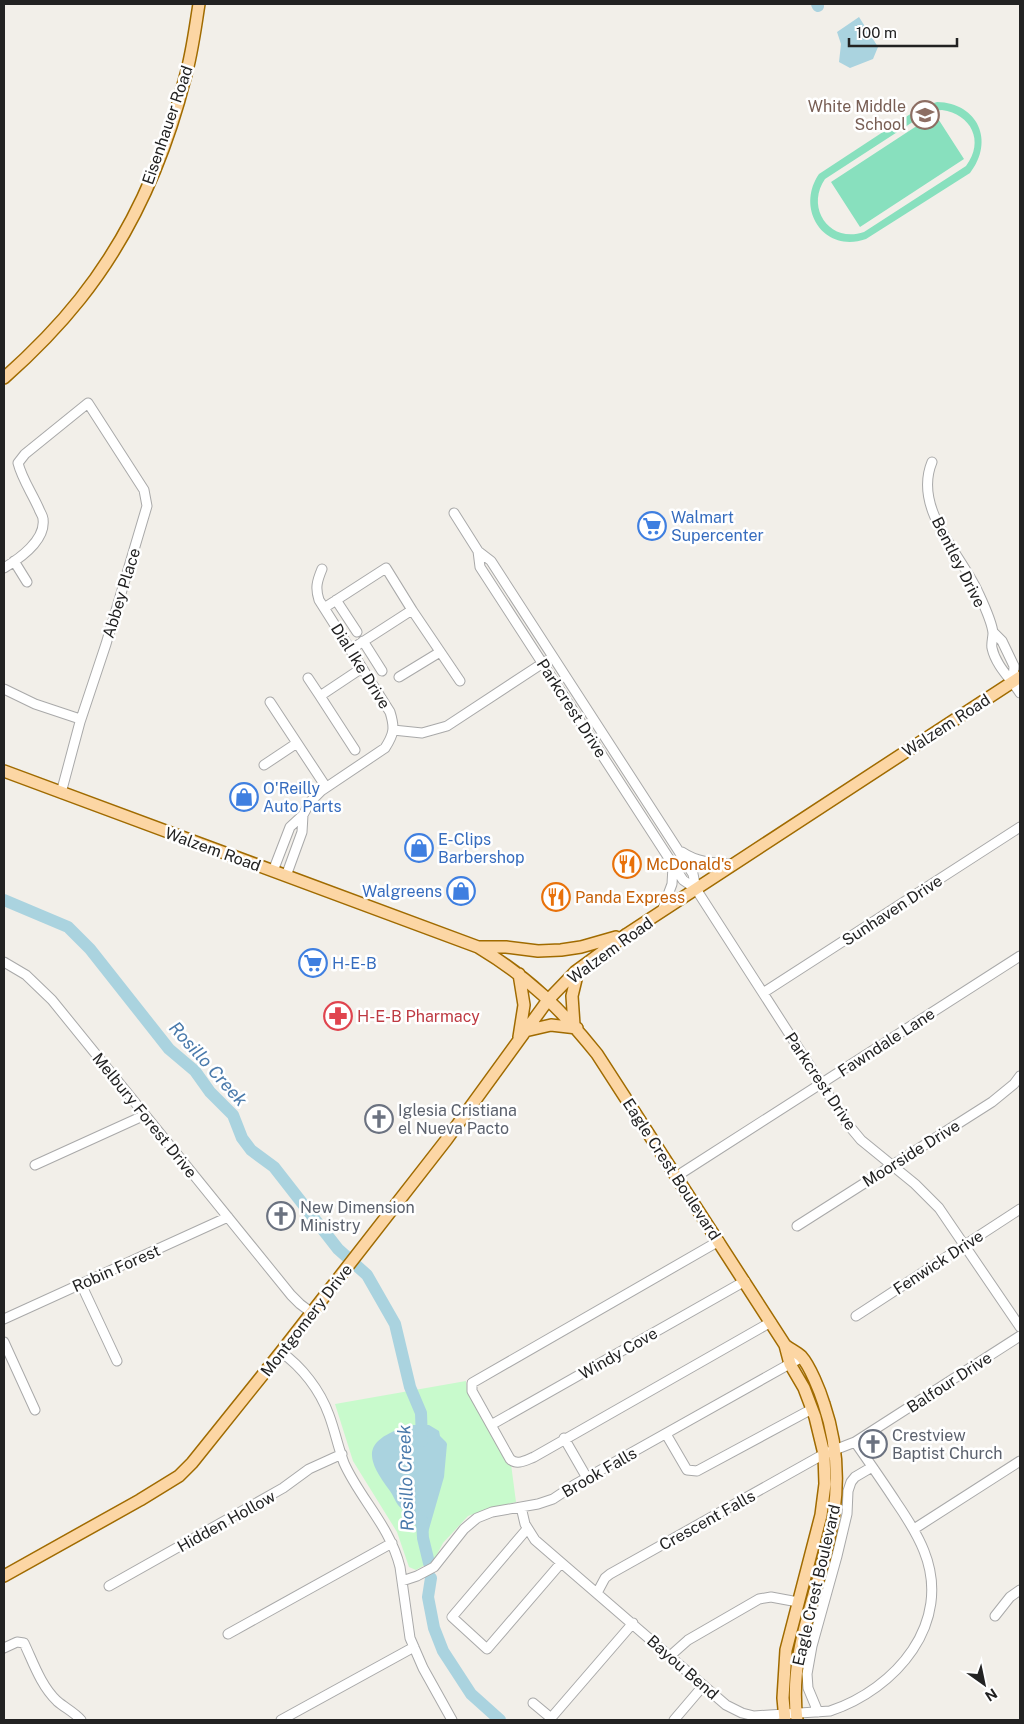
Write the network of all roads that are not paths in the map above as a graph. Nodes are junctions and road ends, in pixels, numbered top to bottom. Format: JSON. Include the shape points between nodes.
{"nodes":[{"id":1,"x":199,"y":4,"type":"edge"},
{"id":2,"x":4,"y":378,"type":"edge"},
{"id":3,"x":932,"y":462,"type":"dead end"},
{"id":4,"x":454,"y":514,"type":"dead end"},
{"id":5,"x":478,"y":551,"type":"junction"},
{"id":6,"x":490,"y":560,"type":"junction"},
{"id":7,"x":14,"y":562,"type":"junction"},
{"id":8,"x":480,"y":567,"type":"junction"},
{"id":9,"x":4,"y":568,"type":"edge"},
{"id":10,"x":322,"y":569,"type":"dead end"},
{"id":11,"x":27,"y":582,"type":"dead end"},
{"id":12,"x":336,"y":600,"type":"junction"},
{"id":13,"x":324,"y":608,"type":"junction"},
{"id":14,"x":412,"y":610,"type":"junction"},
{"id":15,"x":357,"y":632,"type":"dead end"},
{"id":16,"x":993,"y":632,"type":"junction"},
{"id":17,"x":363,"y":641,"type":"junction"},
{"id":18,"x":1006,"y":649,"type":"junction"},
{"id":19,"x":350,"y":650,"type":"junction"},
{"id":20,"x":440,"y":652,"type":"junction"},
{"id":21,"x":553,"y":657,"type":"junction"},
{"id":22,"x":1020,"y":658,"type":"edge"},
{"id":23,"x":543,"y":663,"type":"junction"},
{"id":24,"x":362,"y":668,"type":"junction"},
{"id":25,"x":382,"y":671,"type":"dead end"},
{"id":26,"x":399,"y":677,"type":"dead end"},
{"id":27,"x":308,"y":678,"type":"dead end"},
{"id":28,"x":1017,"y":679,"type":"edge"},
{"id":29,"x":460,"y":681,"type":"dead end"},
{"id":30,"x":4,"y":689,"type":"edge"},
{"id":31,"x":1020,"y":693,"type":"edge"},
{"id":32,"x":320,"y":696,"type":"junction"},
{"id":33,"x":270,"y":702,"type":"dead end"},
{"id":34,"x":80,"y":719,"type":"junction"},
{"id":35,"x":393,"y":730,"type":"junction"},
{"id":36,"x":297,"y":742,"type":"junction"},
{"id":37,"x":355,"y":750,"type":"dead end"},
{"id":38,"x":264,"y":765,"type":"dead end"},
{"id":39,"x":4,"y":771,"type":"edge"},
{"id":40,"x":326,"y":787,"type":"junction"},
{"id":41,"x":61,"y":793,"type":"junction"},
{"id":42,"x":303,"y":815,"type":"junction"},
{"id":43,"x":1020,"y":827,"type":"edge"},
{"id":44,"x":678,"y":850,"type":"junction"},
{"id":45,"x":672,"y":863,"type":"junction"},
{"id":46,"x":734,"y":864,"type":"junction"},
{"id":47,"x":273,"y":871,"type":"junction"},
{"id":48,"x":286,"y":876,"type":"junction"},
{"id":49,"x":696,"y":889,"type":"junction"},
{"id":50,"x":662,"y":911,"type":"junction"},
{"id":51,"x":627,"y":934,"type":"junction"},
{"id":52,"x":478,"y":947,"type":"junction"},
{"id":53,"x":1020,"y":956,"type":"edge"},
{"id":54,"x":4,"y":962,"type":"edge"},
{"id":55,"x":578,"y":970,"type":"junction"},
{"id":56,"x":519,"y":974,"type":"junction"},
{"id":57,"x":763,"y":993,"type":"junction"},
{"id":58,"x":548,"y":1000,"type":"junction"},
{"id":59,"x":576,"y":1027,"type":"junction"},
{"id":60,"x":522,"y":1036,"type":"junction"},
{"id":61,"x":1020,"y":1076,"type":"edge"},
{"id":62,"x":821,"y":1084,"type":"junction"},
{"id":63,"x":144,"y":1115,"type":"junction"},
{"id":64,"x":892,"y":1164,"type":"junction"},
{"id":65,"x":35,"y":1165,"type":"dead end"},
{"id":66,"x":677,"y":1176,"type":"junction"},
{"id":67,"x":1020,"y":1209,"type":"edge"},
{"id":68,"x":228,"y":1217,"type":"junction"},
{"id":69,"x":797,"y":1226,"type":"dead end"},
{"id":70,"x":719,"y":1241,"type":"junction"},
{"id":71,"x":965,"y":1246,"type":"junction"},
{"id":72,"x":745,"y":1281,"type":"junction"},
{"id":73,"x":81,"y":1284,"type":"junction"},
{"id":74,"x":312,"y":1313,"type":"junction"},
{"id":75,"x":856,"y":1316,"type":"dead end"},
{"id":76,"x":4,"y":1319,"type":"edge"},
{"id":77,"x":771,"y":1322,"type":"junction"},
{"id":78,"x":1020,"y":1327,"type":"edge"},
{"id":79,"x":1020,"y":1336,"type":"edge"},
{"id":80,"x":4,"y":1342,"type":"edge"},
{"id":81,"x":785,"y":1345,"type":"junction"},
{"id":82,"x":281,"y":1352,"type":"junction"},
{"id":83,"x":802,"y":1357,"type":"junction"},
{"id":84,"x":117,"y":1362,"type":"dead end"},
{"id":85,"x":790,"y":1364,"type":"junction"},
{"id":86,"x":812,"y":1409,"type":"junction"},
{"id":87,"x":35,"y":1410,"type":"dead end"},
{"id":88,"x":491,"y":1425,"type":"junction"},
{"id":89,"x":666,"y":1434,"type":"junction"},
{"id":90,"x":564,"y":1438,"type":"junction"},
{"id":91,"x":855,"y":1442,"type":"junction"},
{"id":92,"x":836,"y":1449,"type":"junction"},
{"id":93,"x":342,"y":1454,"type":"junction"},
{"id":94,"x":824,"y":1454,"type":"junction"},
{"id":95,"x":1020,"y":1461,"type":"edge"},
{"id":96,"x":872,"y":1467,"type":"junction"},
{"id":97,"x":587,"y":1478,"type":"junction"},
{"id":98,"x":521,"y":1508,"type":"junction"},
{"id":99,"x":528,"y":1529,"type":"junction"},
{"id":100,"x":914,"y":1529,"type":"junction"},
{"id":101,"x":392,"y":1543,"type":"junction"},
{"id":102,"x":561,"y":1562,"type":"junction"},
{"id":103,"x":4,"y":1576,"type":"edge"},
{"id":104,"x":402,"y":1580,"type":"junction"},
{"id":105,"x":109,"y":1586,"type":"dead end"},
{"id":106,"x":1020,"y":1590,"type":"edge"},
{"id":107,"x":597,"y":1593,"type":"junction"},
{"id":108,"x":798,"y":1602,"type":"junction"},
{"id":109,"x":995,"y":1616,"type":"dead end"},
{"id":110,"x":633,"y":1623,"type":"junction"},
{"id":111,"x":228,"y":1634,"type":"dead end"},
{"id":112,"x":414,"y":1647,"type":"junction"},
{"id":113,"x":4,"y":1648,"type":"edge"},
{"id":114,"x":670,"y":1656,"type":"junction"},
{"id":115,"x":703,"y":1686,"type":"junction"},
{"id":116,"x":533,"y":1703,"type":"dead end"},
{"id":117,"x":818,"y":1712,"type":"junction"},
{"id":118,"x":797,"y":1717,"type":"edge"},
{"id":119,"x":784,"y":1718,"type":"edge"},
{"id":120,"x":81,"y":1720,"type":"edge"},
{"id":121,"x":281,"y":1720,"type":"edge"},
{"id":122,"x":452,"y":1720,"type":"edge"},
{"id":123,"x":674,"y":1720,"type":"edge"}],
"edges":[{"from":1,"to":2,"type":"main road","name":"Eisenhauer Road","via":[[185,79],[158,162],[136,211],[80,298],[48,336]]},
{"from":3,"to":16,"type":"street","name":"Bentley Drive","via":[[928,478],[936,519],[976,588]]},
{"from":4,"to":5,"type":"street","name":"Parkcrest Drive"},
{"from":5,"to":6,"type":"street","name":"Parkcrest Drive"},
{"from":5,"to":8,"type":"street","name":"Parkcrest Drive"},
{"from":6,"to":8,"type":"street"},
{"from":6,"to":21,"type":"street","name":"Parkcrest Drive"},
{"from":7,"to":9,"type":"street"},
{"from":7,"to":11,"type":"street"},
{"from":7,"to":34,"type":"street","name":"Abbey Place","via":[[40,536],[44,520],[14,462],[88,403],[144,490],[147,506]]},
{"from":8,"to":23,"type":"street","name":"Parkcrest Drive"},
{"from":10,"to":13,"type":"street","name":"Dial Ike Drive","via":[[316,582],[316,592]]},
{"from":12,"to":13,"type":"street"},
{"from":12,"to":14,"type":"street","via":[[386,568]]},
{"from":12,"to":15,"type":"street"},
{"from":13,"to":19,"type":"street","name":"Dial Ike Drive"},
{"from":14,"to":17,"type":"street"},
{"from":14,"to":20,"type":"street"},
{"from":16,"to":18,"type":"street","name":"Bentley Drive"},
{"from":16,"to":28,"type":"street","name":"Bentley Drive","via":[[992,648],[1004,673]]},
{"from":17,"to":19,"type":"street"},
{"from":17,"to":25,"type":"street"},
{"from":18,"to":22,"type":"street","name":"Bentley Drive"},
{"from":18,"to":28,"type":"street","name":"Bentley Drive"},
{"from":19,"to":24,"type":"street","name":"Dial Ike Drive"},
{"from":20,"to":26,"type":"street"},
{"from":20,"to":29,"type":"street"},
{"from":21,"to":23,"type":"street"},
{"from":21,"to":44,"type":"street","name":"Parkcrest Drive"},
{"from":23,"to":35,"type":"street","via":[[446,726],[422,733]]},
{"from":23,"to":45,"type":"street","name":"Parkcrest Drive"},
{"from":24,"to":32,"type":"street"},
{"from":24,"to":35,"type":"street","name":"Dial Ike Drive","via":[[390,712]]},
{"from":27,"to":32,"type":"street"},
{"from":28,"to":31,"type":"street"},
{"from":28,"to":46,"type":"main road","name":"Walzem Road"},
{"from":30,"to":34,"type":"street","via":[[35,704]]},
{"from":32,"to":37,"type":"street"},
{"from":33,"to":36,"type":"street"},
{"from":34,"to":41,"type":"street","name":"Abbey Place"},
{"from":35,"to":40,"type":"street","name":"Dial Ike Drive","via":[[385,748]]},
{"from":36,"to":38,"type":"street"},
{"from":36,"to":40,"type":"street"},
{"from":39,"to":41,"type":"main road","name":"Walzem Road"},
{"from":40,"to":42,"type":"street","name":"Dial Ike Drive","via":[[310,802]]},
{"from":41,"to":47,"type":"main road","name":"Walzem Road"},
{"from":42,"to":47,"type":"street","name":"Dial Ike Drive","via":[[290,828]]},
{"from":42,"to":48,"type":"street","name":"Dial Ike Drive","via":[[302,832]]},
{"from":43,"to":57,"type":"street","name":"Sunhaven Drive"},
{"from":44,"to":46,"type":"street","name":"Parkcrest Drive","via":[[700,862]]},
{"from":44,"to":49,"type":"street","name":"Parkcrest Drive","via":[[693,874]]},
{"from":45,"to":49,"type":"street","name":"Parkcrest Drive","via":[[683,880]]},
{"from":45,"to":50,"type":"street","via":[[674,875]]},
{"from":46,"to":49,"type":"main road","name":"Walzem Road"},
{"from":47,"to":48,"type":"main road","name":"Walzem Road"},
{"from":48,"to":52,"type":"main road","name":"Walzem Road"},
{"from":49,"to":50,"type":"main road","name":"Walzem Road"},
{"from":49,"to":57,"type":"street","name":"Parkcrest Drive"},
{"from":50,"to":51,"type":"main road","name":"Walzem Road"},
{"from":51,"to":52,"type":"main road","via":[[561,950]]},
{"from":51,"to":55,"type":"main road","name":"Walzem Road"},
{"from":52,"to":56,"type":"main road","name":"Walzem Road"},
{"from":53,"to":62,"type":"street","name":"Fawndale Lane"},
{"from":54,"to":63,"type":"street","name":"Melbury Forest Drive","via":[[42,989]]},
{"from":55,"to":58,"type":"main road","name":"Walzem Road"},
{"from":55,"to":59,"type":"main road","via":[[572,996]]},
{"from":56,"to":58,"type":"main road","name":"Walzem Road"},
{"from":56,"to":60,"type":"main road","via":[[524,1005]]},
{"from":57,"to":62,"type":"street","name":"Parkcrest Drive"},
{"from":58,"to":59,"type":"main road","name":"Eagle Crest Boulevard"},
{"from":58,"to":60,"type":"main road","name":"Montgomery Drive"},
{"from":59,"to":60,"type":"main road","via":[[551,1025]]},
{"from":59,"to":66,"type":"main road","name":"Eagle Crest Boulevard"},
{"from":60,"to":74,"type":"main road","name":"Montgomery Drive"},
{"from":61,"to":64,"type":"street","name":"Moorside Drive","via":[[992,1102]]},
{"from":62,"to":64,"type":"street","name":"Parkcrest Drive","via":[[861,1140]]},
{"from":62,"to":66,"type":"street","name":"Fawndale Lane"},
{"from":63,"to":65,"type":"street"},
{"from":63,"to":68,"type":"street","name":"Melbury Forest Drive"},
{"from":64,"to":69,"type":"street","name":"Moorside Drive"},
{"from":64,"to":71,"type":"street","name":"Parkcrest Drive","via":[[939,1208]]},
{"from":66,"to":70,"type":"main road","name":"Eagle Crest Boulevard"},
{"from":67,"to":71,"type":"street","name":"Fenwick Drive"},
{"from":68,"to":73,"type":"street","name":"Robin Forest"},
{"from":68,"to":74,"type":"street","name":"Melbury Forest Drive","via":[[300,1304]]},
{"from":70,"to":72,"type":"main road","name":"Eagle Crest Boulevard"},
{"from":70,"to":88,"type":"street","via":[[472,1383],[472,1390]]},
{"from":71,"to":75,"type":"street","name":"Fenwick Drive"},
{"from":71,"to":78,"type":"street","name":"Parkcrest Drive"},
{"from":72,"to":77,"type":"main road","name":"Eagle Crest Boulevard"},
{"from":72,"to":88,"type":"street","name":"Windy Cove"},
{"from":73,"to":76,"type":"street","name":"Robin Forest"},
{"from":73,"to":84,"type":"street"},
{"from":74,"to":82,"type":"main road","name":"Montgomery Drive"},
{"from":77,"to":81,"type":"main road","name":"Eagle Crest Boulevard"},
{"from":77,"to":90,"type":"street"},
{"from":79,"to":91,"type":"street","name":"Balfour Drive"},
{"from":80,"to":87,"type":"street"},
{"from":81,"to":83,"type":"main road","name":"Eagle Crest Boulevard"},
{"from":81,"to":85,"type":"main road","name":"Eagle Crest Boulevard"},
{"from":82,"to":93,"type":"street","via":[[293,1361],[318,1392]]},
{"from":82,"to":103,"type":"main road","name":"Montgomery Drive","via":[[179,1476]]},
{"from":83,"to":85,"type":"street","name":"Brook Falls"},
{"from":83,"to":92,"type":"main road","name":"Eagle Crest Boulevard","via":[[822,1398]]},
{"from":85,"to":86,"type":"main road","name":"Eagle Crest Boulevard"},
{"from":85,"to":89,"type":"street","name":"Brook Falls"},
{"from":86,"to":89,"type":"street","via":[[697,1471],[686,1470]]},
{"from":86,"to":94,"type":"main road","name":"Eagle Crest Boulevard"},
{"from":88,"to":90,"type":"street","via":[[513,1462],[518,1463]]},
{"from":89,"to":97,"type":"street","name":"Brook Falls"},
{"from":90,"to":97,"type":"street"},
{"from":91,"to":92,"type":"street","name":"Balfour Drive"},
{"from":91,"to":96,"type":"street","name":"Bayou Bend"},
{"from":92,"to":94,"type":"street","name":"Balfour Drive"},
{"from":92,"to":118,"type":"main road","name":"Eagle Crest Boulevard","via":[[834,1513],[798,1653]]},
{"from":93,"to":101,"type":"street"},
{"from":93,"to":105,"type":"street","name":"Hidden Hollow","via":[[309,1469],[283,1488]]},
{"from":94,"to":107,"type":"street","name":"Crescent Falls","via":[[610,1574]]},
{"from":94,"to":108,"type":"main road","name":"Eagle Crest Boulevard","via":[[821,1515]]},
{"from":95,"to":100,"type":"street"},
{"from":96,"to":100,"type":"street","name":"Bayou Bend"},
{"from":96,"to":117,"type":"street","name":"Eagle Crest Boulevard","via":[[850,1482],[847,1514],[812,1646],[808,1688]]},
{"from":97,"to":98,"type":"street","name":"Brook Falls","via":[[553,1499]]},
{"from":98,"to":99,"type":"street","name":"Bayou Bend"},
{"from":98,"to":104,"type":"street","name":"Brook Falls","via":[[492,1512],[477,1518],[459,1534],[434,1567]]},
{"from":99,"to":102,"type":"street","name":"Bayou Bend","via":[[535,1540]]},
{"from":99,"to":102,"type":"street","via":[[452,1617],[487,1649]]},
{"from":100,"to":117,"type":"street","name":"Bayou Bend","via":[[925,1551],[931,1577],[930,1606],[920,1638],[904,1662],[886,1680],[841,1708]]},
{"from":101,"to":104,"type":"street"},
{"from":101,"to":111,"type":"street"},
{"from":102,"to":107,"type":"street","name":"Bayou Bend"},
{"from":104,"to":112,"type":"street"},
{"from":106,"to":109,"type":"street"},
{"from":107,"to":110,"type":"street","name":"Bayou Bend"},
{"from":108,"to":114,"type":"street","via":[[771,1597],[759,1599],[688,1640]]},
{"from":108,"to":119,"type":"main road","name":"Eagle Crest Boulevard","via":[[786,1650]]},
{"from":110,"to":114,"type":"street","name":"Bayou Bend"},
{"from":110,"to":116,"type":"street","via":[[551,1718]]},
{"from":112,"to":121,"type":"street"},
{"from":112,"to":122,"type":"street"},
{"from":113,"to":120,"type":"street","via":[[17,1642],[24,1643],[43,1682],[57,1700]]},
{"from":114,"to":115,"type":"street","name":"Bayou Bend"},
{"from":115,"to":119,"type":"street","name":"Bayou Bend","via":[[726,1705],[742,1713]]},
{"from":115,"to":123,"type":"street"},
{"from":117,"to":118,"type":"street","name":"Bayou Bend"},
{"from":118,"to":119,"type":"street","name":"Bayou Bend"}]}
